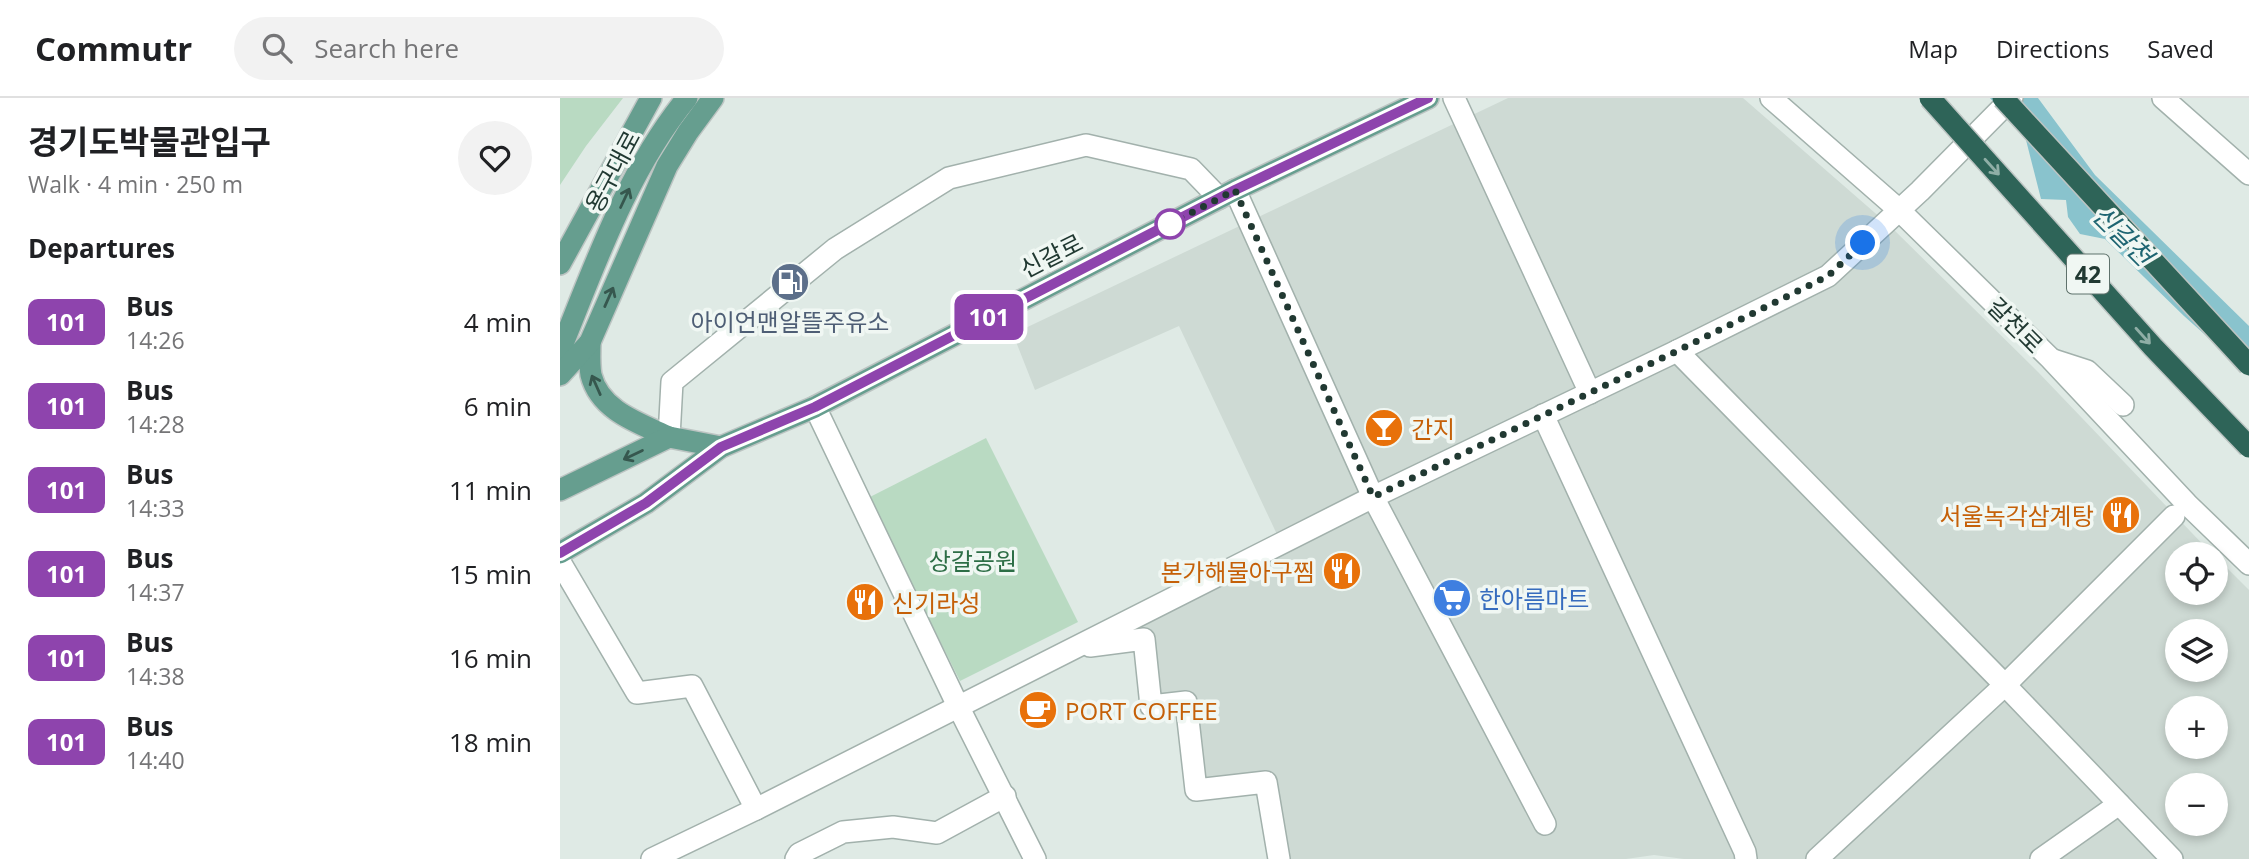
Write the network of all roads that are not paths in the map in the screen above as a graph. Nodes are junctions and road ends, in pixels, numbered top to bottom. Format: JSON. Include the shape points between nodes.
{"nodes":[{"id":1,"x":651,"y":98,"type":"edge"},
{"id":2,"x":687,"y":98,"type":"edge"},
{"id":3,"x":713,"y":98,"type":"edge"},
{"id":4,"x":1428,"y":98,"type":"edge"},
{"id":5,"x":1454,"y":98,"type":"edge"},
{"id":6,"x":1771,"y":98,"type":"edge"},
{"id":7,"x":1930,"y":98,"type":"edge"},
{"id":8,"x":2003,"y":98,"type":"edge"},
{"id":9,"x":2012,"y":98,"type":"edge"},
{"id":10,"x":2163,"y":98,"type":"edge"},
{"id":11,"x":2249,"y":174,"type":"edge"},
{"id":12,"x":1227,"y":194,"type":"junction"},
{"id":13,"x":1898,"y":209,"type":"junction"},
{"id":14,"x":560,"y":264,"type":"edge"},
{"id":15,"x":590,"y":342,"type":"junction"},
{"id":16,"x":560,"y":351,"type":"edge"},
{"id":17,"x":1677,"y":351,"type":"junction"},
{"id":18,"x":2051,"y":359,"type":"junction"},
{"id":19,"x":2249,"y":365,"type":"edge"},
{"id":20,"x":560,"y":374,"type":"edge"},
{"id":21,"x":1590,"y":393,"type":"junction"},
{"id":22,"x":2123,"y":405,"type":"dead end"},
{"id":23,"x":815,"y":407,"type":"junction"},
{"id":24,"x":1543,"y":415,"type":"junction"},
{"id":25,"x":670,"y":437,"type":"junction"},
{"id":26,"x":721,"y":447,"type":"junction"},
{"id":27,"x":2249,"y":447,"type":"edge"},
{"id":28,"x":560,"y":490,"type":"edge"},
{"id":29,"x":1373,"y":497,"type":"junction"},
{"id":30,"x":2174,"y":516,"type":"dead end"},
{"id":31,"x":560,"y":553,"type":"edge"},
{"id":32,"x":560,"y":562,"type":"edge"},
{"id":33,"x":2249,"y":564,"type":"edge"},
{"id":34,"x":1074,"y":648,"type":"junction"},
{"id":35,"x":2005,"y":685,"type":"junction"},
{"id":36,"x":958,"y":706,"type":"junction"},
{"id":37,"x":1005,"y":796,"type":"junction"},
{"id":38,"x":2119,"y":804,"type":"junction"},
{"id":39,"x":756,"y":809,"type":"junction"},
{"id":40,"x":1545,"y":824,"type":"dead end"},
{"id":41,"x":652,"y":859,"type":"edge"},
{"id":42,"x":796,"y":859,"type":"edge"},
{"id":43,"x":1035,"y":859,"type":"edge"},
{"id":44,"x":1279,"y":859,"type":"edge"},
{"id":45,"x":1746,"y":859,"type":"edge"},
{"id":46,"x":1817,"y":859,"type":"edge"},
{"id":47,"x":2041,"y":859,"type":"edge"},
{"id":48,"x":2172,"y":859,"type":"edge"}],
"edges":[{"from":1,"to":14,"type":"main road","name":"용구대로"},
{"from":16,"to":2,"type":"main road","name":"용구대로","one_way":true,"via":[[633,183]]},
{"from":15,"to":3,"type":"main road","one_way":true,"via":[[667,166]]},
{"from":4,"to":12,"type":"main road","name":"신갈로"},
{"from":5,"to":21,"type":"street"},
{"from":6,"to":13,"type":"street","name":"갈천로"},
{"from":7,"to":27,"type":"highway","number":"42","one_way":true,"bridge":true},
{"from":8,"to":19,"type":"highway","number":"42","bridge":true},
{"from":9,"to":13,"type":"street","bridge":true},
{"from":10,"to":11,"type":"street"},
{"from":12,"to":23,"type":"main road","name":"신갈로"},
{"from":12,"to":25,"type":"street","via":[[1191,169],[1086,145],[949,178],[835,249],[672,382]]},
{"from":12,"to":29,"type":"street"},
{"from":13,"to":17,"type":"street","via":[[1828,276]]},
{"from":13,"to":18,"type":"street","name":"갈천로"},
{"from":15,"to":20,"type":"main road"},
{"from":25,"to":15,"type":"main road","one_way":true,"via":[[624,416],[600,396],[591,374]]},
{"from":17,"to":21,"type":"street"},
{"from":17,"to":35,"type":"street"},
{"from":18,"to":22,"type":"street","via":[[2087,371]]},
{"from":18,"to":33,"type":"street","name":"갈천로"},
{"from":21,"to":24,"type":"street"},
{"from":23,"to":26,"type":"main road","name":"신갈로"},
{"from":23,"to":36,"type":"street"},
{"from":24,"to":29,"type":"street"},
{"from":24,"to":45,"type":"street"},
{"from":25,"to":26,"type":"main road"},
{"from":25,"to":28,"type":"main road","one_way":true},
{"from":26,"to":31,"type":"main road","name":"신갈로","via":[[646,503]]},
{"from":29,"to":34,"type":"street"},
{"from":29,"to":40,"type":"street"},
{"from":30,"to":35,"type":"street"},
{"from":32,"to":39,"type":"street","via":[[637,693],[692,686]]},
{"from":34,"to":36,"type":"street"},
{"from":34,"to":44,"type":"street","via":[[1144,639],[1152,706],[1186,702],[1196,790],[1266,782]]},
{"from":35,"to":38,"type":"street"},
{"from":35,"to":46,"type":"street"},
{"from":36,"to":37,"type":"street"},
{"from":36,"to":39,"type":"street"},
{"from":37,"to":42,"type":"street","via":[[937,833],[893,827],[843,832]]},
{"from":37,"to":43,"type":"street"},
{"from":38,"to":47,"type":"street"},
{"from":38,"to":48,"type":"street"},
{"from":39,"to":41,"type":"street"}]}
